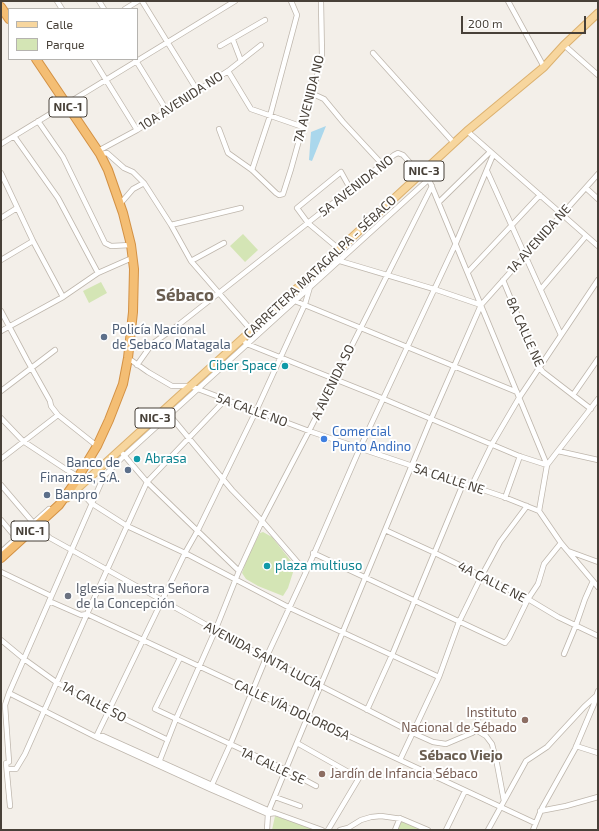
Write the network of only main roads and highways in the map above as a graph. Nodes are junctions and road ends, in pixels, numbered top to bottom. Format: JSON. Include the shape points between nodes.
{"nodes":[{"id":1,"x":1,"y":7,"type":"edge"},
{"id":2,"x":598,"y":13,"type":"edge"},
{"id":3,"x":8,"y":18,"type":"edge"},
{"id":4,"x":39,"y":60,"type":"edge"},
{"id":5,"x":59,"y":504,"type":"junction"},
{"id":6,"x":1,"y":558,"type":"edge"}],
"edges":[{"from":1,"to":3,"type":"highway"},
{"from":2,"to":5,"type":"main road","name":"CARRETERA MATAGALPA - SÉBACO","number":"NIC-3","via":[[544,67],[467,131],[251,330],[244,342],[194,388]]},
{"from":4,"to":5,"type":"highway","number":"NIC-1","via":[[108,170],[131,245],[134,269],[133,312],[123,384],[97,446]]},
{"from":5,"to":6,"type":"highway","number":"NIC-1","via":[[34,524]]}]}
